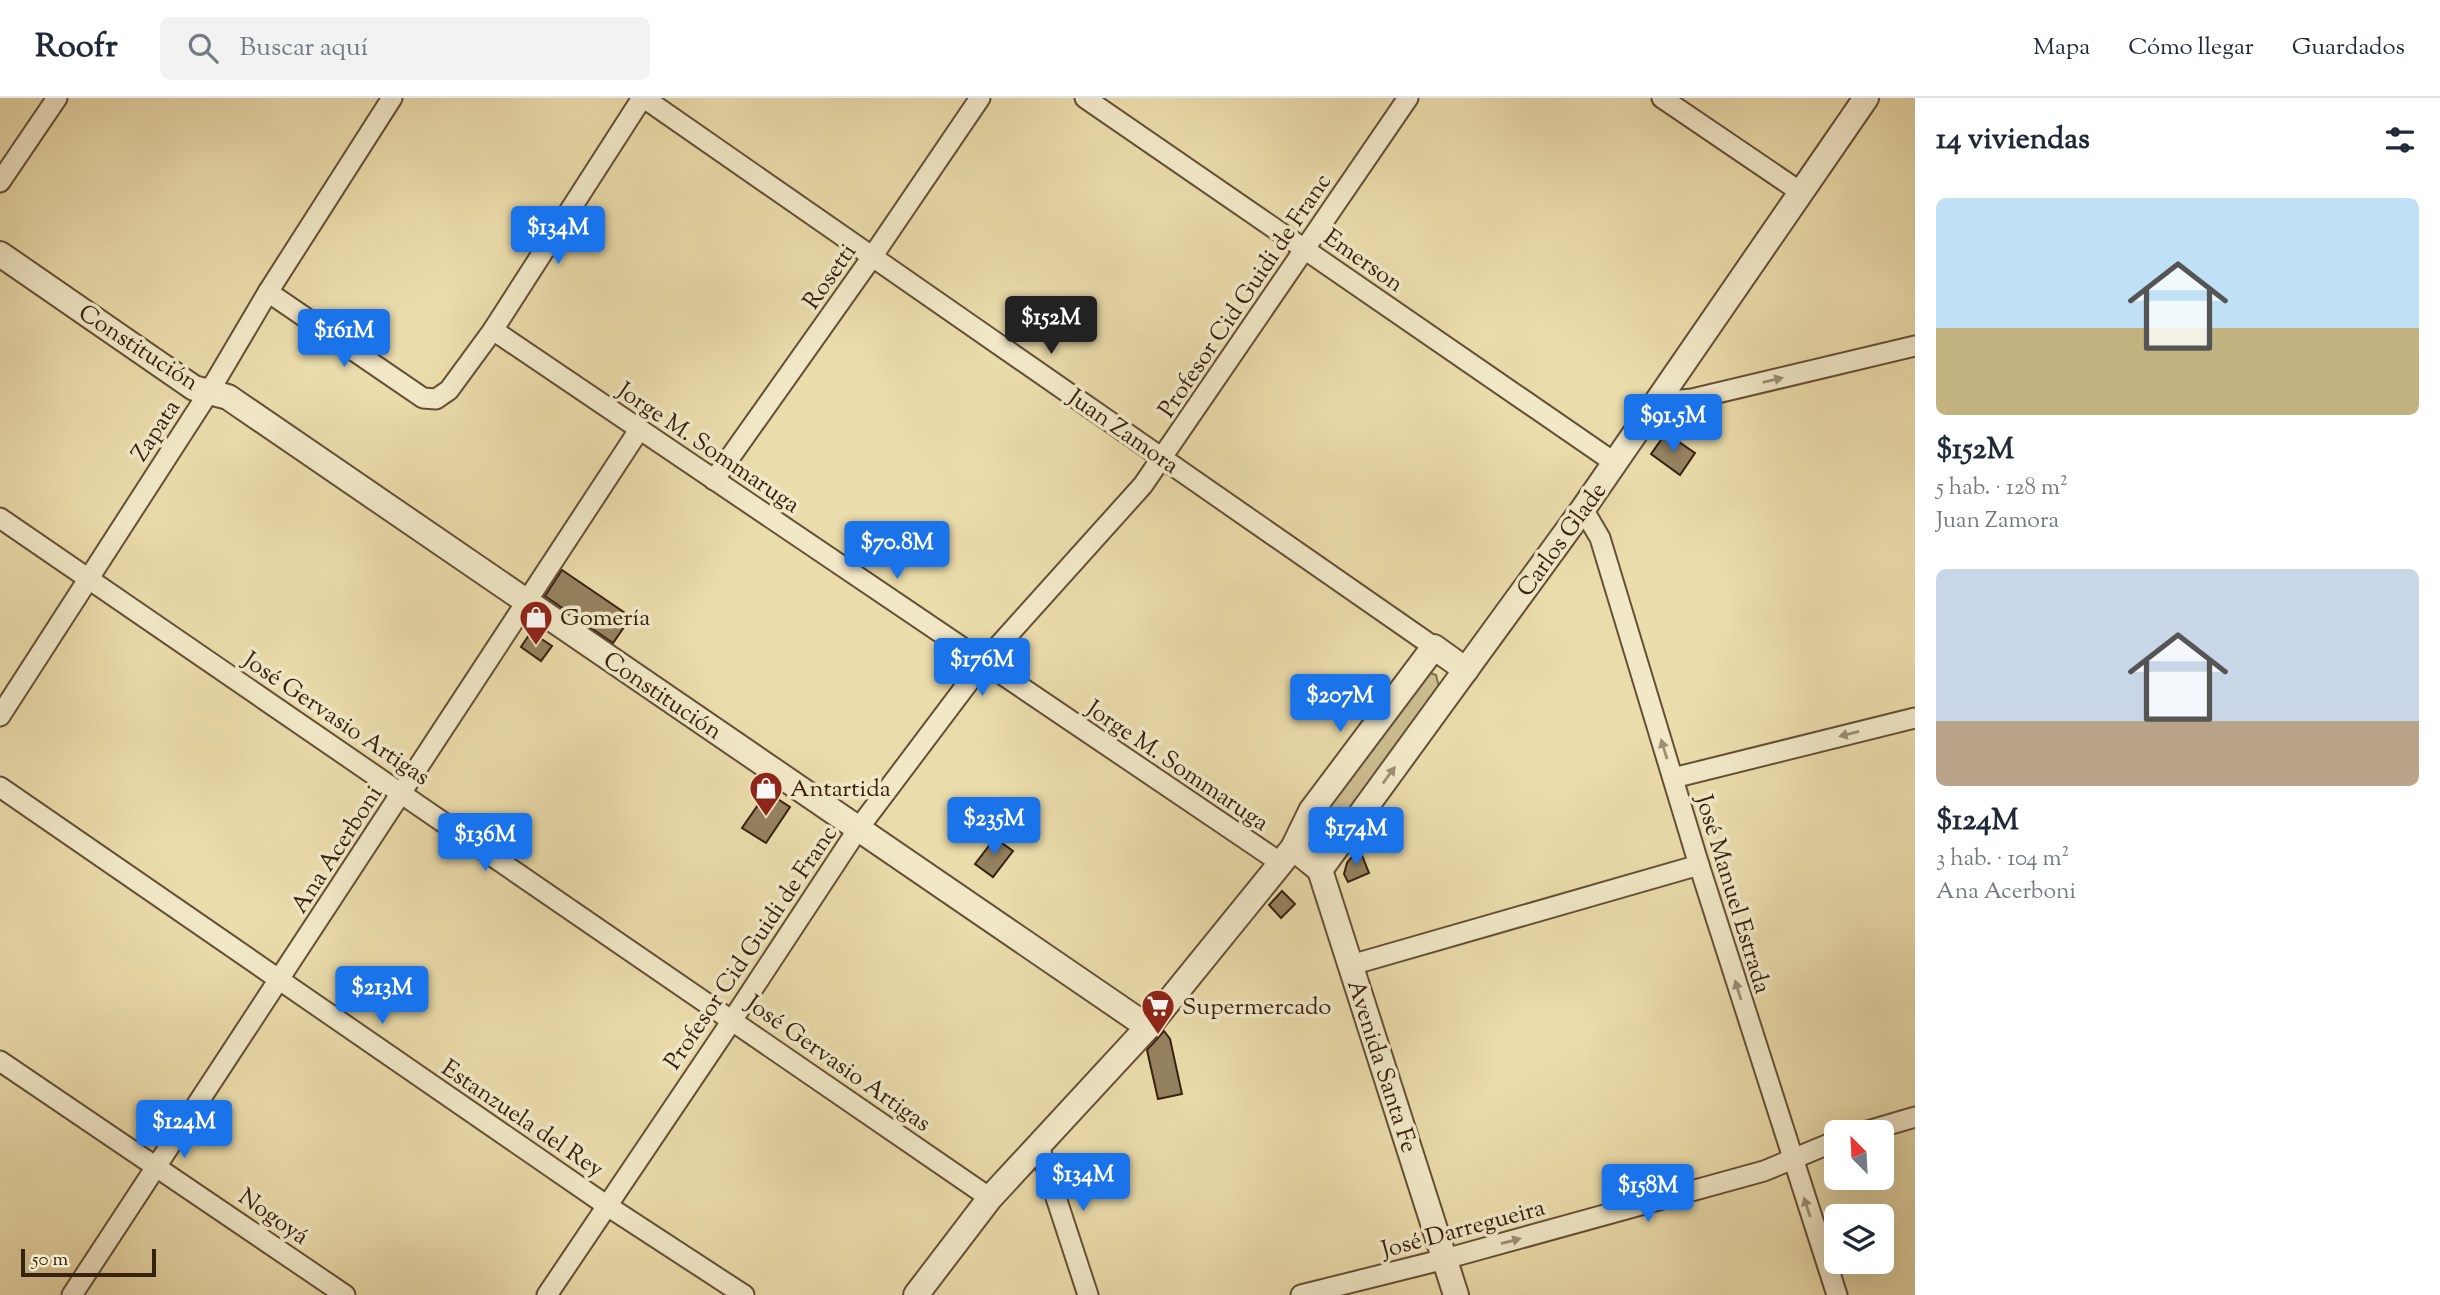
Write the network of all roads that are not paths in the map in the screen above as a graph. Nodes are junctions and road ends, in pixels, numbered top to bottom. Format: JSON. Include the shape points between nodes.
{"nodes":[{"id":1,"x":57,"y":98,"type":"edge"},
{"id":2,"x":392,"y":98,"type":"edge"},
{"id":3,"x":643,"y":98,"type":"edge"},
{"id":4,"x":980,"y":98,"type":"edge"},
{"id":5,"x":1085,"y":98,"type":"edge"},
{"id":6,"x":1408,"y":98,"type":"edge"},
{"id":7,"x":1662,"y":98,"type":"edge"},
{"id":8,"x":1866,"y":98,"type":"edge"},
{"id":9,"x":0,"y":182,"type":"edge"},
{"id":10,"x":1802,"y":193,"type":"junction"},
{"id":11,"x":1305,"y":249,"type":"junction"},
{"id":12,"x":0,"y":254,"type":"edge"},
{"id":13,"x":872,"y":257,"type":"junction"},
{"id":14,"x":268,"y":292,"type":"junction"},
{"id":15,"x":493,"y":330,"type":"junction"},
{"id":16,"x":1915,"y":346,"type":"edge"},
{"id":17,"x":209,"y":391,"type":"junction"},
{"id":18,"x":1658,"y":402,"type":"junction"},
{"id":19,"x":639,"y":430,"type":"junction"},
{"id":20,"x":1163,"y":458,"type":"junction"},
{"id":21,"x":1615,"y":463,"type":"junction"},
{"id":22,"x":714,"y":480,"type":"junction"},
{"id":23,"x":1583,"y":509,"type":"junction"},
{"id":24,"x":0,"y":518,"type":"edge"},
{"id":25,"x":89,"y":578,"type":"junction"},
{"id":26,"x":526,"y":601,"type":"junction"},
{"id":27,"x":1434,"y":647,"type":"junction"},
{"id":28,"x":983,"y":663,"type":"junction"},
{"id":29,"x":1466,"y":670,"type":"junction"},
{"id":30,"x":0,"y":716,"type":"edge"},
{"id":31,"x":1915,"y":718,"type":"edge"},
{"id":32,"x":1673,"y":778,"type":"junction"},
{"id":33,"x":0,"y":788,"type":"edge"},
{"id":34,"x":402,"y":793,"type":"junction"},
{"id":35,"x":859,"y":829,"type":"junction"},
{"id":36,"x":1287,"y":855,"type":"junction"},
{"id":37,"x":1699,"y":865,"type":"junction"},
{"id":38,"x":1320,"y":870,"type":"junction"},
{"id":39,"x":1351,"y":965,"type":"junction"},
{"id":40,"x":279,"y":980,"type":"junction"},
{"id":41,"x":733,"y":1019,"type":"junction"},
{"id":42,"x":1147,"y":1027,"type":"junction"},
{"id":43,"x":0,"y":1061,"type":"edge"},
{"id":44,"x":1915,"y":1117,"type":"edge"},
{"id":45,"x":1894,"y":1123,"type":"edge"},
{"id":46,"x":1039,"y":1146,"type":"junction"},
{"id":47,"x":1824,"y":1146,"type":"edge"},
{"id":48,"x":1792,"y":1160,"type":"junction"},
{"id":49,"x":157,"y":1166,"type":"junction"},
{"id":50,"x":990,"y":1198,"type":"junction"},
{"id":51,"x":606,"y":1205,"type":"junction"},
{"id":52,"x":1445,"y":1259,"type":"junction"},
{"id":53,"x":72,"y":1295,"type":"edge"},
{"id":54,"x":345,"y":1295,"type":"edge"},
{"id":55,"x":547,"y":1295,"type":"edge"},
{"id":56,"x":744,"y":1295,"type":"edge"},
{"id":57,"x":916,"y":1295,"type":"edge"},
{"id":58,"x":1088,"y":1295,"type":"edge"},
{"id":59,"x":1301,"y":1295,"type":"edge"},
{"id":60,"x":1456,"y":1295,"type":"edge"},
{"id":61,"x":1836,"y":1295,"type":"edge"}],
"edges":[{"from":1,"to":9,"type":"street"},
{"from":2,"to":14,"type":"street","name":"Zapata"},
{"from":3,"to":13,"type":"street","name":"Juan Zamora"},
{"from":3,"to":15,"type":"street"},
{"from":4,"to":13,"type":"street","name":"Rosetti"},
{"from":5,"to":11,"type":"street","name":"Emerson"},
{"from":6,"to":11,"type":"street","name":"Profesor Cid Guidi de Franc"},
{"from":7,"to":10,"type":"street"},
{"from":8,"to":10,"type":"street","name":"Carlos Glade"},
{"from":10,"to":18,"type":"street","name":"Carlos Glade"},
{"from":11,"to":20,"type":"street","name":"Profesor Cid Guidi de Franc"},
{"from":11,"to":21,"type":"street","name":"Emerson"},
{"from":12,"to":17,"type":"street","name":"Constitución","via":[[194,388]]},
{"from":13,"to":20,"type":"street","name":"Juan Zamora"},
{"from":13,"to":22,"type":"street","name":"Rosetti"},
{"from":14,"to":15,"type":"street","via":[[423,398],[436,399],[449,390]]},
{"from":14,"to":17,"type":"street","name":"Zapata"},
{"from":15,"to":19,"type":"street","name":"Jorge M. Sommaruga"},
{"from":18,"to":16,"type":"street","one_way":true,"via":[[1692,399]]},
{"from":17,"to":25,"type":"street","name":"Zapata"},
{"from":17,"to":26,"type":"street","name":"Constitución","via":[[228,397]]},
{"from":18,"to":21,"type":"street","name":"Carlos Glade"},
{"from":19,"to":22,"type":"street","name":"Jorge M. Sommaruga"},
{"from":19,"to":26,"type":"street","name":"Ana Acerboni"},
{"from":20,"to":27,"type":"street","name":"Juan Zamora"},
{"from":20,"to":28,"type":"street","name":"Profesor Cid Guidi de Franc","via":[[1127,505]]},
{"from":21,"to":23,"type":"street","name":"Carlos Glade"},
{"from":22,"to":28,"type":"street","name":"Jorge M. Sommaruga"},
{"from":23,"to":29,"type":"street","name":"Carlos Glade"},
{"from":32,"to":23,"type":"street","name":"José Manuel Estrada","one_way":true,"via":[[1600,538]]},
{"from":24,"to":25,"type":"street","name":"José Gervasio Artigas"},
{"from":25,"to":30,"type":"street","name":"Zapata"},
{"from":25,"to":34,"type":"street","name":"José Gervasio Artigas"},
{"from":26,"to":34,"type":"street","name":"Ana Acerboni"},
{"from":26,"to":35,"type":"street","name":"Constitución"},
{"from":27,"to":29,"type":"street","name":"Juan Zamora"},
{"from":27,"to":36,"type":"street","via":[[1311,811]]},
{"from":28,"to":35,"type":"street","name":"Profesor Cid Guidi de Franc"},
{"from":28,"to":36,"type":"street","name":"Jorge M. Sommaruga"},
{"from":38,"to":29,"type":"street","name":"Carlos Glade","one_way":true},
{"from":31,"to":32,"type":"street","one_way":true},
{"from":32,"to":37,"type":"street","name":"José Manuel Estrada"},
{"from":33,"to":40,"type":"street","name":"Estanzuela del Rey"},
{"from":34,"to":40,"type":"street","name":"Ana Acerboni"},
{"from":34,"to":41,"type":"street","name":"José Gervasio Artigas"},
{"from":35,"to":41,"type":"street","name":"Profesor Cid Guidi de Franc"},
{"from":35,"to":42,"type":"street","name":"Constitución"},
{"from":36,"to":38,"type":"street"},
{"from":36,"to":42,"type":"street"},
{"from":37,"to":39,"type":"street"},
{"from":48,"to":37,"type":"street","name":"José Manuel Estrada","one_way":true},
{"from":38,"to":39,"type":"street","name":"Avenida Santa Fe"},
{"from":39,"to":52,"type":"street","name":"Avenida Santa Fe"},
{"from":40,"to":49,"type":"street","name":"Ana Acerboni"},
{"from":40,"to":51,"type":"street","name":"Estanzuela del Rey"},
{"from":41,"to":50,"type":"street","name":"José Gervasio Artigas"},
{"from":41,"to":51,"type":"street","name":"Profesor Cid Guidi de Franc"},
{"from":42,"to":46,"type":"street"},
{"from":43,"to":49,"type":"street","name":"Nogoyá"},
{"from":44,"to":45,"type":"street"},
{"from":46,"to":50,"type":"street"},
{"from":46,"to":58,"type":"street"},
{"from":47,"to":48,"type":"street","name":"José Darregueira"},
{"from":52,"to":48,"type":"street","name":"José Darregueira","one_way":true},
{"from":61,"to":48,"type":"street","name":"José Manuel Estrada","one_way":true},
{"from":49,"to":53,"type":"street","name":"Ana Acerboni"},
{"from":49,"to":54,"type":"street","name":"Nogoyá"},
{"from":50,"to":57,"type":"street"},
{"from":51,"to":55,"type":"street","name":"Profesor Cid Guidi de Franc"},
{"from":51,"to":56,"type":"street","name":"Estanzuela del Rey"},
{"from":52,"to":59,"type":"street","name":"José Darregueira"},
{"from":52,"to":60,"type":"street","name":"Avenida Santa Fe"}]}
